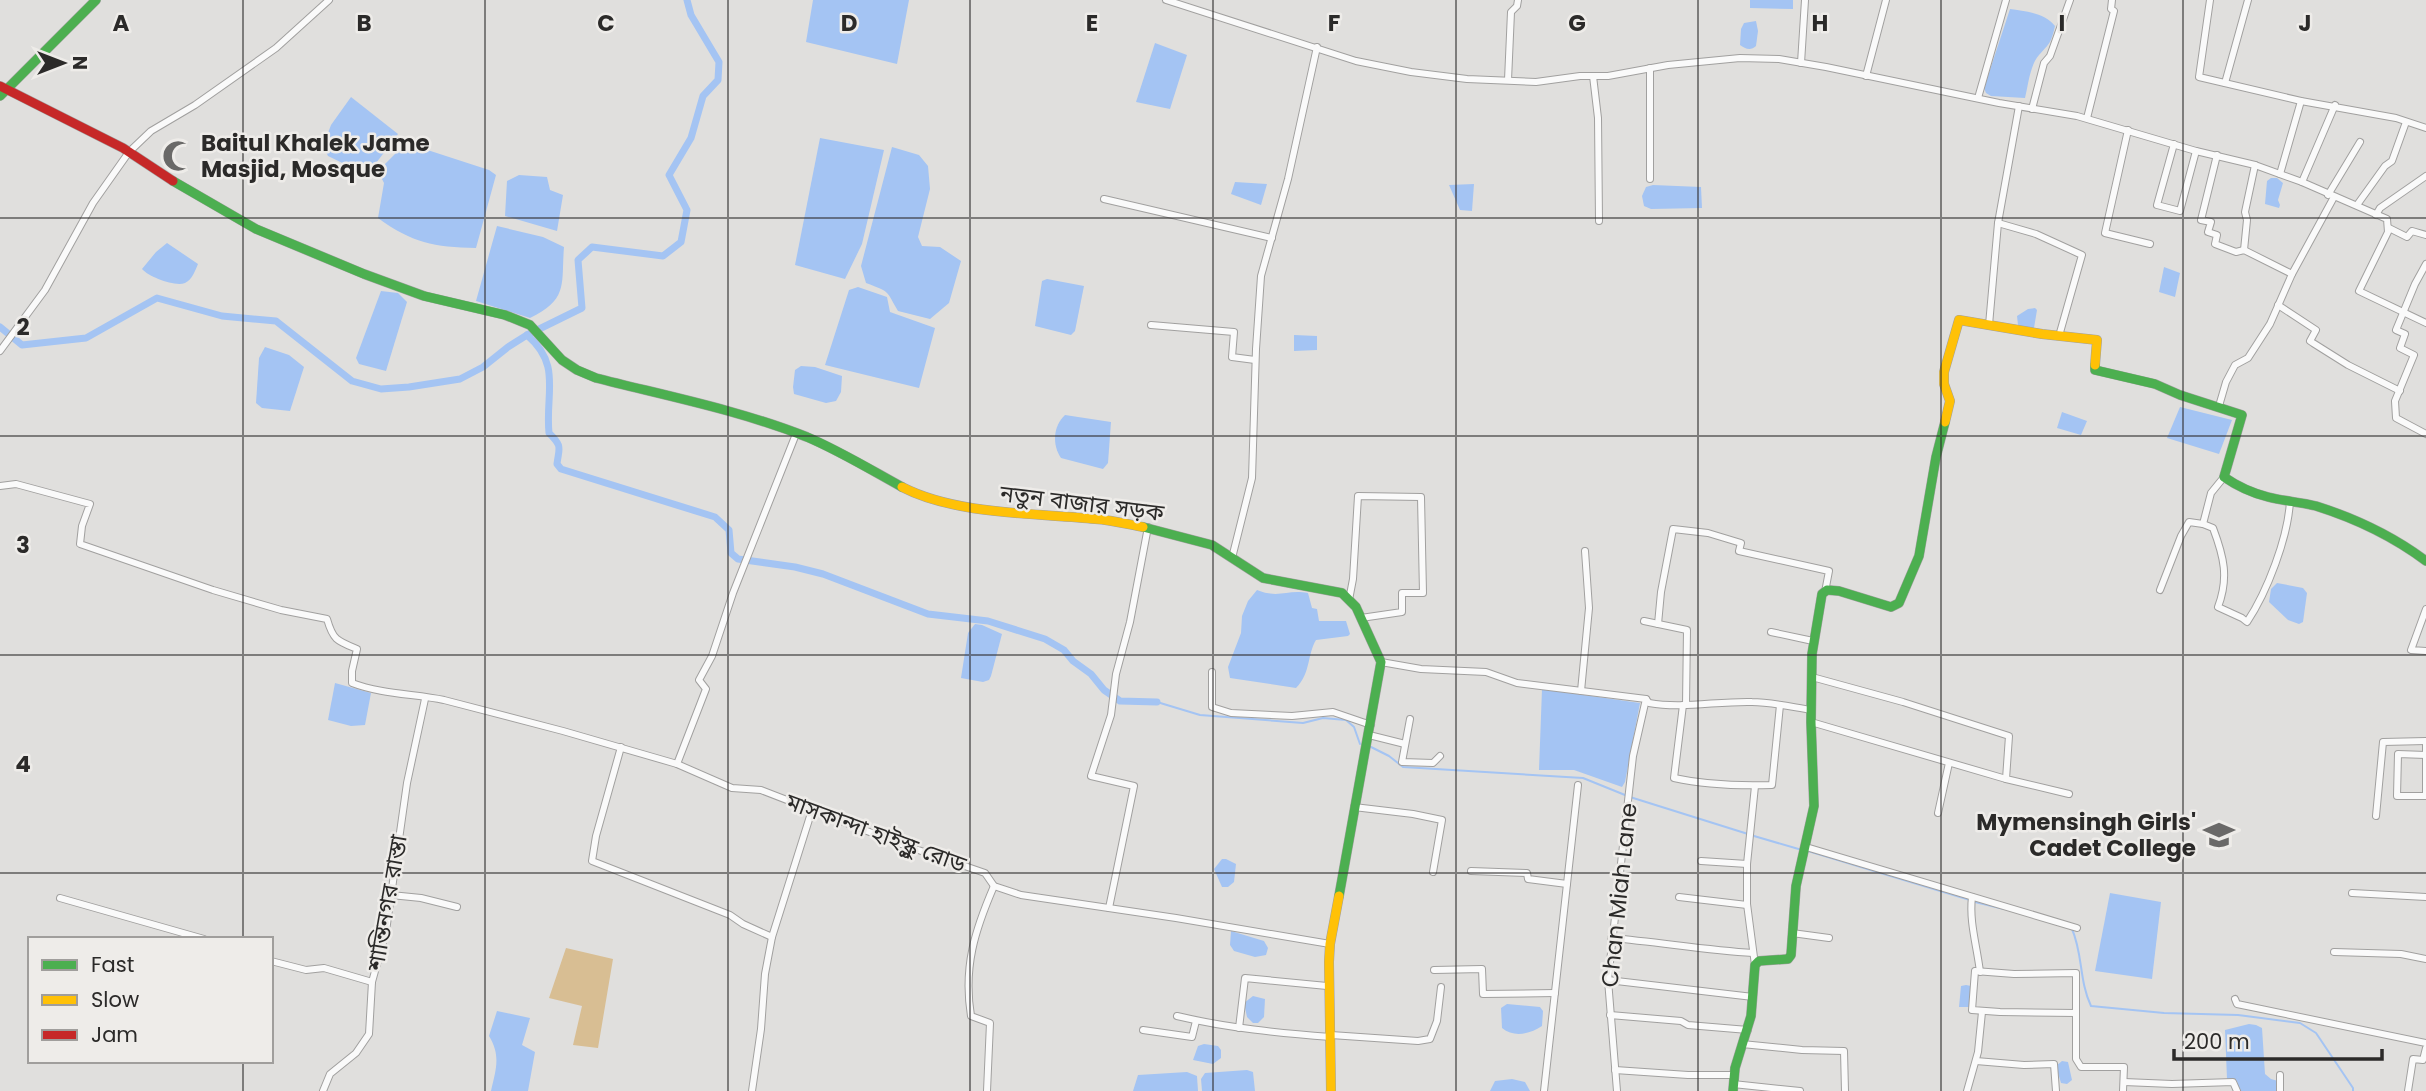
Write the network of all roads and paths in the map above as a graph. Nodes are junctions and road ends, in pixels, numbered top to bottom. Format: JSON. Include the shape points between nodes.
{"nodes":[{"id":1,"x":96,"y":0,"type":"edge"},
{"id":2,"x":329,"y":0,"type":"edge"},
{"id":3,"x":1166,"y":0,"type":"edge"},
{"id":4,"x":1518,"y":0,"type":"edge"},
{"id":5,"x":1805,"y":0,"type":"edge"},
{"id":6,"x":1886,"y":0,"type":"edge"},
{"id":7,"x":2006,"y":0,"type":"edge"},
{"id":8,"x":2069,"y":0,"type":"edge"},
{"id":9,"x":2112,"y":0,"type":"edge"},
{"id":10,"x":2210,"y":0,"type":"edge"},
{"id":11,"x":2248,"y":0,"type":"edge"},
{"id":12,"x":1317,"y":47,"type":"junction"},
{"id":13,"x":1801,"y":63,"type":"junction"},
{"id":14,"x":1650,"y":68,"type":"junction"},
{"id":15,"x":1593,"y":76,"type":"junction"},
{"id":16,"x":1866,"y":76,"type":"junction"},
{"id":17,"x":1508,"y":80,"type":"junction"},
{"id":18,"x":2225,"y":83,"type":"junction"},
{"id":19,"x":5,"y":87,"type":"edge"},
{"id":20,"x":0,"y":96,"type":"edge"},
{"id":21,"x":1978,"y":98,"type":"junction"},
{"id":22,"x":2301,"y":100,"type":"junction"},
{"id":23,"x":2334,"y":105,"type":"junction"},
{"id":24,"x":2019,"y":106,"type":"junction"},
{"id":25,"x":2032,"y":108,"type":"junction"},
{"id":26,"x":2087,"y":118,"type":"junction"},
{"id":27,"x":2406,"y":122,"type":"junction"},
{"id":28,"x":2426,"y":128,"type":"edge"},
{"id":29,"x":2128,"y":130,"type":"junction"},
{"id":30,"x":2360,"y":142,"type":"dead end"},
{"id":31,"x":2174,"y":144,"type":"junction"},
{"id":32,"x":2196,"y":151,"type":"junction"},
{"id":33,"x":129,"y":152,"type":"junction"},
{"id":34,"x":2217,"y":155,"type":"junction"},
{"id":35,"x":2255,"y":165,"type":"junction"},
{"id":36,"x":2280,"y":174,"type":"junction"},
{"id":37,"x":2426,"y":176,"type":"edge"},
{"id":38,"x":1650,"y":178,"type":"dead end"},
{"id":39,"x":2302,"y":182,"type":"junction"},
{"id":40,"x":2331,"y":196,"type":"junction"},
{"id":41,"x":1104,"y":199,"type":"dead end"},
{"id":42,"x":2357,"y":205,"type":"junction"},
{"id":43,"x":2376,"y":215,"type":"junction"},
{"id":44,"x":1599,"y":221,"type":"dead end"},
{"id":45,"x":1998,"y":223,"type":"junction"},
{"id":46,"x":2389,"y":228,"type":"junction"},
{"id":47,"x":2426,"y":235,"type":"edge"},
{"id":48,"x":1272,"y":238,"type":"junction"},
{"id":49,"x":2150,"y":244,"type":"dead end"},
{"id":50,"x":2244,"y":250,"type":"junction"},
{"id":51,"x":2426,"y":264,"type":"edge"},
{"id":52,"x":2292,"y":274,"type":"junction"},
{"id":53,"x":2278,"y":306,"type":"junction"},
{"id":54,"x":2403,"y":313,"type":"junction"},
{"id":55,"x":2426,"y":323,"type":"edge"},
{"id":56,"x":1151,"y":325,"type":"dead end"},
{"id":57,"x":1989,"y":325,"type":"junction"},
{"id":58,"x":2059,"y":336,"type":"junction"},
{"id":59,"x":0,"y":351,"type":"edge"},
{"id":60,"x":1255,"y":360,"type":"junction"},
{"id":61,"x":2400,"y":391,"type":"junction"},
{"id":62,"x":2219,"y":406,"type":"junction"},
{"id":63,"x":796,"y":434,"type":"junction"},
{"id":64,"x":2426,"y":434,"type":"edge"},
{"id":65,"x":2224,"y":477,"type":"junction"},
{"id":66,"x":0,"y":486,"type":"edge"},
{"id":67,"x":2290,"y":501,"type":"junction"},
{"id":68,"x":2203,"y":524,"type":"junction"},
{"id":69,"x":1148,"y":527,"type":"junction"},
{"id":70,"x":1585,"y":551,"type":"dead end"},
{"id":71,"x":1232,"y":558,"type":"junction"},
{"id":72,"x":2426,"y":561,"type":"edge"},
{"id":73,"x":2160,"y":590,"type":"dead end"},
{"id":74,"x":1825,"y":592,"type":"junction"},
{"id":75,"x":1349,"y":602,"type":"junction"},
{"id":76,"x":2426,"y":609,"type":"edge"},
{"id":77,"x":1362,"y":618,"type":"junction"},
{"id":78,"x":1644,"y":621,"type":"dead end"},
{"id":79,"x":1658,"y":624,"type":"junction"},
{"id":80,"x":1771,"y":632,"type":"dead end"},
{"id":81,"x":1813,"y":641,"type":"junction"},
{"id":82,"x":2426,"y":651,"type":"edge"},
{"id":83,"x":1381,"y":662,"type":"junction"},
{"id":84,"x":1212,"y":672,"type":"dead end"},
{"id":85,"x":1812,"y":677,"type":"junction"},
{"id":86,"x":1581,"y":691,"type":"junction"},
{"id":87,"x":425,"y":699,"type":"junction"},
{"id":88,"x":1646,"y":699,"type":"junction"},
{"id":89,"x":1685,"y":705,"type":"junction"},
{"id":90,"x":1780,"y":705,"type":"junction"},
{"id":91,"x":1811,"y":710,"type":"junction"},
{"id":92,"x":1410,"y":719,"type":"dead end"},
{"id":93,"x":1811,"y":722,"type":"junction"},
{"id":94,"x":1370,"y":730,"type":"junction"},
{"id":95,"x":2426,"y":741,"type":"edge"},
{"id":96,"x":1405,"y":744,"type":"junction"},
{"id":97,"x":621,"y":747,"type":"junction"},
{"id":98,"x":2426,"y":755,"type":"edge"},
{"id":99,"x":1440,"y":756,"type":"dead end"},
{"id":100,"x":1949,"y":763,"type":"junction"},
{"id":101,"x":677,"y":764,"type":"junction"},
{"id":102,"x":2006,"y":779,"type":"junction"},
{"id":103,"x":1578,"y":785,"type":"dead end"},
{"id":104,"x":1755,"y":786,"type":"junction"},
{"id":105,"x":2069,"y":794,"type":"dead end"},
{"id":106,"x":2426,"y":796,"type":"edge"},
{"id":107,"x":1354,"y":807,"type":"junction"},
{"id":108,"x":812,"y":810,"type":"junction"},
{"id":109,"x":1938,"y":813,"type":"dead end"},
{"id":110,"x":2376,"y":816,"type":"dead end"},
{"id":111,"x":1806,"y":847,"type":"junction"},
{"id":112,"x":1701,"y":861,"type":"dead end"},
{"id":113,"x":1747,"y":864,"type":"junction"},
{"id":114,"x":1433,"y":872,"type":"dead end"},
{"id":115,"x":1471,"y":872,"type":"dead end"},
{"id":116,"x":1567,"y":884,"type":"junction"},
{"id":117,"x":994,"y":886,"type":"junction"},
{"id":118,"x":2352,"y":893,"type":"dead end"},
{"id":119,"x":391,"y":895,"type":"junction"},
{"id":120,"x":1679,"y":897,"type":"dead end"},
{"id":121,"x":1972,"y":897,"type":"junction"},
{"id":122,"x":2426,"y":897,"type":"edge"},
{"id":123,"x":60,"y":898,"type":"dead end"},
{"id":124,"x":1747,"y":905,"type":"junction"},
{"id":125,"x":457,"y":907,"type":"dead end"},
{"id":126,"x":1109,"y":908,"type":"junction"},
{"id":127,"x":2077,"y":928,"type":"dead end"},
{"id":128,"x":1792,"y":933,"type":"junction"},
{"id":129,"x":197,"y":937,"type":"edge"},
{"id":130,"x":772,"y":937,"type":"junction"},
{"id":131,"x":1611,"y":938,"type":"junction"},
{"id":132,"x":1829,"y":938,"type":"dead end"},
{"id":133,"x":1330,"y":944,"type":"junction"},
{"id":134,"x":2334,"y":952,"type":"dead end"},
{"id":135,"x":1753,"y":953,"type":"junction"},
{"id":136,"x":2426,"y":959,"type":"edge"},
{"id":137,"x":273,"y":962,"type":"edge"},
{"id":138,"x":1755,"y":965,"type":"junction"},
{"id":139,"x":1434,"y":970,"type":"dead end"},
{"id":140,"x":1980,"y":972,"type":"junction"},
{"id":141,"x":1608,"y":979,"type":"junction"},
{"id":142,"x":372,"y":982,"type":"junction"},
{"id":143,"x":1327,"y":986,"type":"junction"},
{"id":144,"x":1441,"y":987,"type":"dead end"},
{"id":145,"x":1555,"y":993,"type":"junction"},
{"id":146,"x":1753,"y":997,"type":"junction"},
{"id":147,"x":2235,"y":999,"type":"dead end"},
{"id":148,"x":1982,"y":1012,"type":"junction"},
{"id":149,"x":2076,"y":1013,"type":"junction"},
{"id":150,"x":1610,"y":1015,"type":"junction"},
{"id":151,"x":1177,"y":1016,"type":"dead end"},
{"id":152,"x":1196,"y":1021,"type":"junction"},
{"id":153,"x":1239,"y":1028,"type":"junction"},
{"id":154,"x":1143,"y":1030,"type":"dead end"},
{"id":155,"x":1748,"y":1030,"type":"junction"},
{"id":156,"x":1331,"y":1036,"type":"junction"},
{"id":157,"x":1742,"y":1044,"type":"junction"},
{"id":158,"x":2426,"y":1045,"type":"edge"},
{"id":159,"x":1976,"y":1061,"type":"junction"},
{"id":160,"x":1615,"y":1070,"type":"junction"},
{"id":161,"x":2280,"y":1075,"type":"dead end"},
{"id":162,"x":2124,"y":1082,"type":"junction"},
{"id":163,"x":1733,"y":1083,"type":"edge"},
{"id":164,"x":2172,"y":1087,"type":"edge"},
{"id":165,"x":2198,"y":1087,"type":"edge"},
{"id":166,"x":323,"y":1091,"type":"edge"},
{"id":167,"x":752,"y":1091,"type":"edge"},
{"id":168,"x":987,"y":1091,"type":"edge"},
{"id":169,"x":1331,"y":1091,"type":"edge"},
{"id":170,"x":1544,"y":1091,"type":"edge"},
{"id":171,"x":1617,"y":1091,"type":"edge"},
{"id":172,"x":1800,"y":1091,"type":"edge"},
{"id":173,"x":1845,"y":1091,"type":"edge"},
{"id":174,"x":1967,"y":1091,"type":"edge"},
{"id":175,"x":2056,"y":1091,"type":"edge"},
{"id":176,"x":2123,"y":1091,"type":"edge"},
{"id":177,"x":2237,"y":1091,"type":"edge"},
{"id":178,"x":2280,"y":1091,"type":"edge"},
{"id":179,"x":2408,"y":1091,"type":"edge"}],
"edges":[{"from":1,"to":19,"type":"main road"},
{"from":2,"to":33,"type":"street","via":[[276,48],[151,131]]},
{"from":3,"to":12,"type":"street"},
{"from":4,"to":17,"type":"street","via":[[1511,12]]},
{"from":5,"to":13,"type":"street"},
{"from":6,"to":16,"type":"street"},
{"from":7,"to":21,"type":"street"},
{"from":8,"to":25,"type":"street"},
{"from":9,"to":26,"type":"street","via":[[2114,11]]},
{"from":10,"to":18,"type":"street","via":[[2197,76]]},
{"from":11,"to":18,"type":"street"},
{"from":12,"to":17,"type":"street","via":[[1356,61],[1412,72]]},
{"from":12,"to":48,"type":"street"},
{"from":13,"to":14,"type":"street","via":[[1740,58]]},
{"from":13,"to":16,"type":"street"},
{"from":14,"to":15,"type":"street"},
{"from":14,"to":38,"type":"street"},
{"from":15,"to":17,"type":"street"},
{"from":15,"to":44,"type":"street"},
{"from":16,"to":21,"type":"street"},
{"from":18,"to":22,"type":"street"},
{"from":19,"to":20,"type":"main road"},
{"from":19,"to":33,"type":"main road"},
{"from":21,"to":24,"type":"street"},
{"from":22,"to":23,"type":"street"},
{"from":22,"to":36,"type":"street"},
{"from":23,"to":27,"type":"street"},
{"from":23,"to":39,"type":"street"},
{"from":24,"to":25,"type":"street"},
{"from":24,"to":45,"type":"street"},
{"from":25,"to":26,"type":"street"},
{"from":26,"to":29,"type":"street"},
{"from":27,"to":28,"type":"street"},
{"from":27,"to":42,"type":"street","via":[[2392,161]]},
{"from":29,"to":31,"type":"street"},
{"from":29,"to":49,"type":"street","via":[[2105,233]]},
{"from":30,"to":40,"type":"street"},
{"from":31,"to":32,"type":"street"},
{"from":31,"to":32,"type":"street","via":[[2157,205],[2180,211]]},
{"from":32,"to":34,"type":"street"},
{"from":33,"to":59,"type":"street","via":[[93,203],[45,290]]},
{"from":33,"to":63,"type":"main road","name":"নতুন বাজার সড়ক","via":[[221,210],[304,250],[424,296],[530,325],[577,370]]},
{"from":34,"to":35,"type":"street"},
{"from":34,"to":50,"type":"street","via":[[2201,220],[2211,222],[2208,232],[2217,235],[2215,244],[2236,252]]},
{"from":35,"to":36,"type":"street"},
{"from":35,"to":50,"type":"street","via":[[2245,212]]},
{"from":36,"to":39,"type":"street"},
{"from":37,"to":43,"type":"street"},
{"from":39,"to":40,"type":"street"},
{"from":40,"to":42,"type":"street"},
{"from":40,"to":52,"type":"street"},
{"from":41,"to":48,"type":"street"},
{"from":42,"to":43,"type":"street"},
{"from":43,"to":46,"type":"street","via":[[2387,219]]},
{"from":45,"to":57,"type":"street"},
{"from":45,"to":58,"type":"street","via":[[2082,254]]},
{"from":46,"to":47,"type":"street","via":[[2407,237],[2412,231]]},
{"from":46,"to":54,"type":"street","via":[[2359,290]]},
{"from":48,"to":60,"type":"street","via":[[1261,276]]},
{"from":50,"to":52,"type":"street"},
{"from":51,"to":54,"type":"street"},
{"from":52,"to":53,"type":"street"},
{"from":53,"to":61,"type":"street","via":[[2316,330],[2310,341]]},
{"from":53,"to":62,"type":"street","via":[[2248,358],[2235,365]]},
{"from":54,"to":55,"type":"street"},
{"from":54,"to":61,"type":"street","via":[[2396,330],[2405,334],[2400,348],[2414,355]]},
{"from":56,"to":60,"type":"street","via":[[1234,332],[1232,357]]},
{"from":57,"to":58,"type":"main road"},
{"from":57,"to":74,"type":"main road","via":[[1958,321],[1943,379],[1950,401],[1919,556],[1899,603],[1891,607],[1839,591]]},
{"from":58,"to":62,"type":"main road","via":[[2097,340],[2095,370]]},
{"from":60,"to":71,"type":"street","via":[[1252,478]]},
{"from":61,"to":64,"type":"street","via":[[2396,418]]},
{"from":62,"to":65,"type":"main road","via":[[2242,415]]},
{"from":63,"to":69,"type":"main road","name":"নতুন বাজার সড়ক","via":[[918,495],[996,512]]},
{"from":63,"to":101,"type":"street","via":[[699,680],[706,689]]},
{"from":65,"to":67,"type":"main road","via":[[2266,497]]},
{"from":65,"to":68,"type":"street","via":[[2211,493]]},
{"from":66,"to":87,"type":"street","name":"মাসকান্দা হাইস্কুল রোড","via":[[16,484],[90,504],[80,544],[93,550],[213,590],[327,619],[337,642],[357,649],[352,683]]},
{"from":67,"to":68,"type":"street","via":[[2280,550],[2246,622],[2218,607],[2225,586],[2222,554],[2213,528]]},
{"from":67,"to":72,"type":"main road","via":[[2315,506],[2381,533]]},
{"from":68,"to":73,"type":"street","via":[[2189,522]]},
{"from":69,"to":71,"type":"main road","name":"নতুন বাজার সড়ক","via":[[1212,545]]},
{"from":69,"to":126,"type":"street","via":[[1115,674],[1111,715],[1091,776],[1134,786]]},
{"from":70,"to":86,"type":"street","via":[[1588,608]]},
{"from":71,"to":75,"type":"main road","name":"নতুন বাজার সড়ক","via":[[1263,578],[1332,590]]},
{"from":74,"to":79,"type":"street","via":[[1829,571],[1740,551],[1741,542],[1673,528]]},
{"from":74,"to":81,"type":"main road"},
{"from":75,"to":77,"type":"main road","name":"নতুন বাজার সড়ক"},
{"from":75,"to":77,"type":"street","via":[[1358,496],[1421,497],[1423,593],[1402,593],[1402,612]]},
{"from":76,"to":82,"type":"street","via":[[2411,650]]},
{"from":77,"to":83,"type":"main road","name":"নতুন বাজার সড়ক"},
{"from":78,"to":79,"type":"street"},
{"from":79,"to":89,"type":"street","via":[[1687,630]]},
{"from":80,"to":81,"type":"street"},
{"from":81,"to":85,"type":"main road"},
{"from":83,"to":86,"type":"street","via":[[1486,672],[1517,683]]},
{"from":83,"to":94,"type":"main road"},
{"from":84,"to":94,"type":"street","via":[[1212,708],[1292,716],[1333,712]]},
{"from":85,"to":91,"type":"main road"},
{"from":85,"to":102,"type":"street","via":[[2009,736]]},
{"from":86,"to":88,"type":"street"},
{"from":87,"to":97,"type":"street","name":"মাসকান্দা হাইস্কুল রোড","via":[[444,700]]},
{"from":87,"to":119,"type":"street","name":"শান্তিনগর রাস্তা"},
{"from":88,"to":89,"type":"street"},
{"from":88,"to":131,"type":"street","name":"Chan Miah Lane","via":[[1633,756]]},
{"from":89,"to":90,"type":"street"},
{"from":89,"to":104,"type":"street","via":[[1674,778]]},
{"from":90,"to":91,"type":"street"},
{"from":90,"to":104,"type":"street","via":[[1772,785]]},
{"from":91,"to":93,"type":"main road"},
{"from":92,"to":96,"type":"street"},
{"from":93,"to":100,"type":"street"},
{"from":93,"to":111,"type":"main road","via":[[1814,806]]},
{"from":94,"to":96,"type":"street"},
{"from":94,"to":107,"type":"main road"},
{"from":95,"to":98,"type":"street"},
{"from":95,"to":110,"type":"street","via":[[2383,742]]},
{"from":96,"to":99,"type":"street","via":[[1402,762],[1433,764]]},
{"from":97,"to":101,"type":"street","name":"মাসকান্দা হাইস্কুল রোড"},
{"from":97,"to":130,"type":"street","via":[[592,861],[730,915]]},
{"from":98,"to":106,"type":"street"},
{"from":98,"to":106,"type":"street","via":[[2398,754],[2397,796]]},
{"from":100,"to":102,"type":"street"},
{"from":100,"to":109,"type":"street"},
{"from":101,"to":108,"type":"street","name":"মাসকান্দা হাইস্কুল রোড","via":[[732,788],[761,790]]},
{"from":102,"to":105,"type":"street"},
{"from":103,"to":116,"type":"street"},
{"from":104,"to":113,"type":"street"},
{"from":107,"to":114,"type":"street","via":[[1441,820]]},
{"from":107,"to":133,"type":"main road"},
{"from":108,"to":117,"type":"street","name":"মাসকান্দা হাইস্কুল রোড","via":[[985,873]]},
{"from":108,"to":130,"type":"street"},
{"from":111,"to":121,"type":"street"},
{"from":111,"to":128,"type":"main road","via":[[1796,886]]},
{"from":112,"to":113,"type":"street"},
{"from":113,"to":124,"type":"street"},
{"from":115,"to":116,"type":"street","via":[[1527,873],[1528,878]]},
{"from":116,"to":145,"type":"street"},
{"from":117,"to":126,"type":"street","name":"মাসকান্দা হাইস্কুল রোড","via":[[1021,895]]},
{"from":117,"to":168,"type":"street","via":[[977,925],[967,991],[971,1016],[990,1023]]},
{"from":118,"to":122,"type":"street"},
{"from":119,"to":125,"type":"street"},
{"from":119,"to":142,"type":"street","name":"শান্তিনগর রাস্তা"},
{"from":120,"to":124,"type":"street"},
{"from":121,"to":127,"type":"street"},
{"from":121,"to":140,"type":"street","via":[[1970,918]]},
{"from":123,"to":129,"type":"street"},
{"from":124,"to":135,"type":"street"},
{"from":126,"to":133,"type":"street","name":"মাসকান্দা হাইস্কুল রোড"},
{"from":128,"to":132,"type":"street"},
{"from":128,"to":138,"type":"main road","via":[[1790,957]]},
{"from":130,"to":167,"type":"street"},
{"from":131,"to":135,"type":"street"},
{"from":131,"to":141,"type":"street","name":"Chan Miah Lane"},
{"from":133,"to":143,"type":"main road"},
{"from":134,"to":136,"type":"street"},
{"from":135,"to":138,"type":"street"},
{"from":137,"to":142,"type":"street","via":[[306,970],[324,968]]},
{"from":138,"to":146,"type":"main road"},
{"from":139,"to":145,"type":"street","via":[[1482,969],[1483,994]]},
{"from":140,"to":148,"type":"street","via":[[1975,971],[1972,1010]]},
{"from":140,"to":149,"type":"street","via":[[2076,973]]},
{"from":141,"to":146,"type":"street"},
{"from":141,"to":150,"type":"street","name":"Chan Miah Lane"},
{"from":142,"to":166,"type":"street","name":"শান্তিনগর রাস্তা","via":[[369,1034],[356,1053],[330,1074]]},
{"from":143,"to":153,"type":"street","via":[[1245,978]]},
{"from":143,"to":156,"type":"main road"},
{"from":144,"to":156,"type":"street","via":[[1430,1039]]},
{"from":145,"to":170,"type":"street"},
{"from":146,"to":155,"type":"main road"},
{"from":147,"to":158,"type":"street","via":[[2237,1004]]},
{"from":148,"to":149,"type":"street"},
{"from":148,"to":159,"type":"street"},
{"from":149,"to":162,"type":"street","via":[[2076,1059],[2081,1067],[2124,1067]]},
{"from":150,"to":155,"type":"street"},
{"from":150,"to":160,"type":"street","name":"Chan Miah Lane"},
{"from":151,"to":152,"type":"street"},
{"from":152,"to":153,"type":"street"},
{"from":152,"to":154,"type":"street","via":[[1192,1037]]},
{"from":153,"to":156,"type":"street"},
{"from":155,"to":157,"type":"main road"},
{"from":156,"to":169,"type":"main road"},
{"from":157,"to":163,"type":"main road"},
{"from":157,"to":173,"type":"street","via":[[1843,1051]]},
{"from":158,"to":179,"type":"street","via":[[2424,1060],[2413,1059]]},
{"from":159,"to":174,"type":"street"},
{"from":159,"to":175,"type":"street","via":[[2054,1064]]},
{"from":160,"to":163,"type":"street"},
{"from":160,"to":171,"type":"street","name":"Chan Miah Lane"},
{"from":161,"to":178,"type":"street"},
{"from":162,"to":164,"type":"street"},
{"from":162,"to":176,"type":"street"},
{"from":163,"to":172,"type":"street"},
{"from":164,"to":165,"type":"street"},
{"from":165,"to":177,"type":"street","via":[[2234,1082]]}]}
